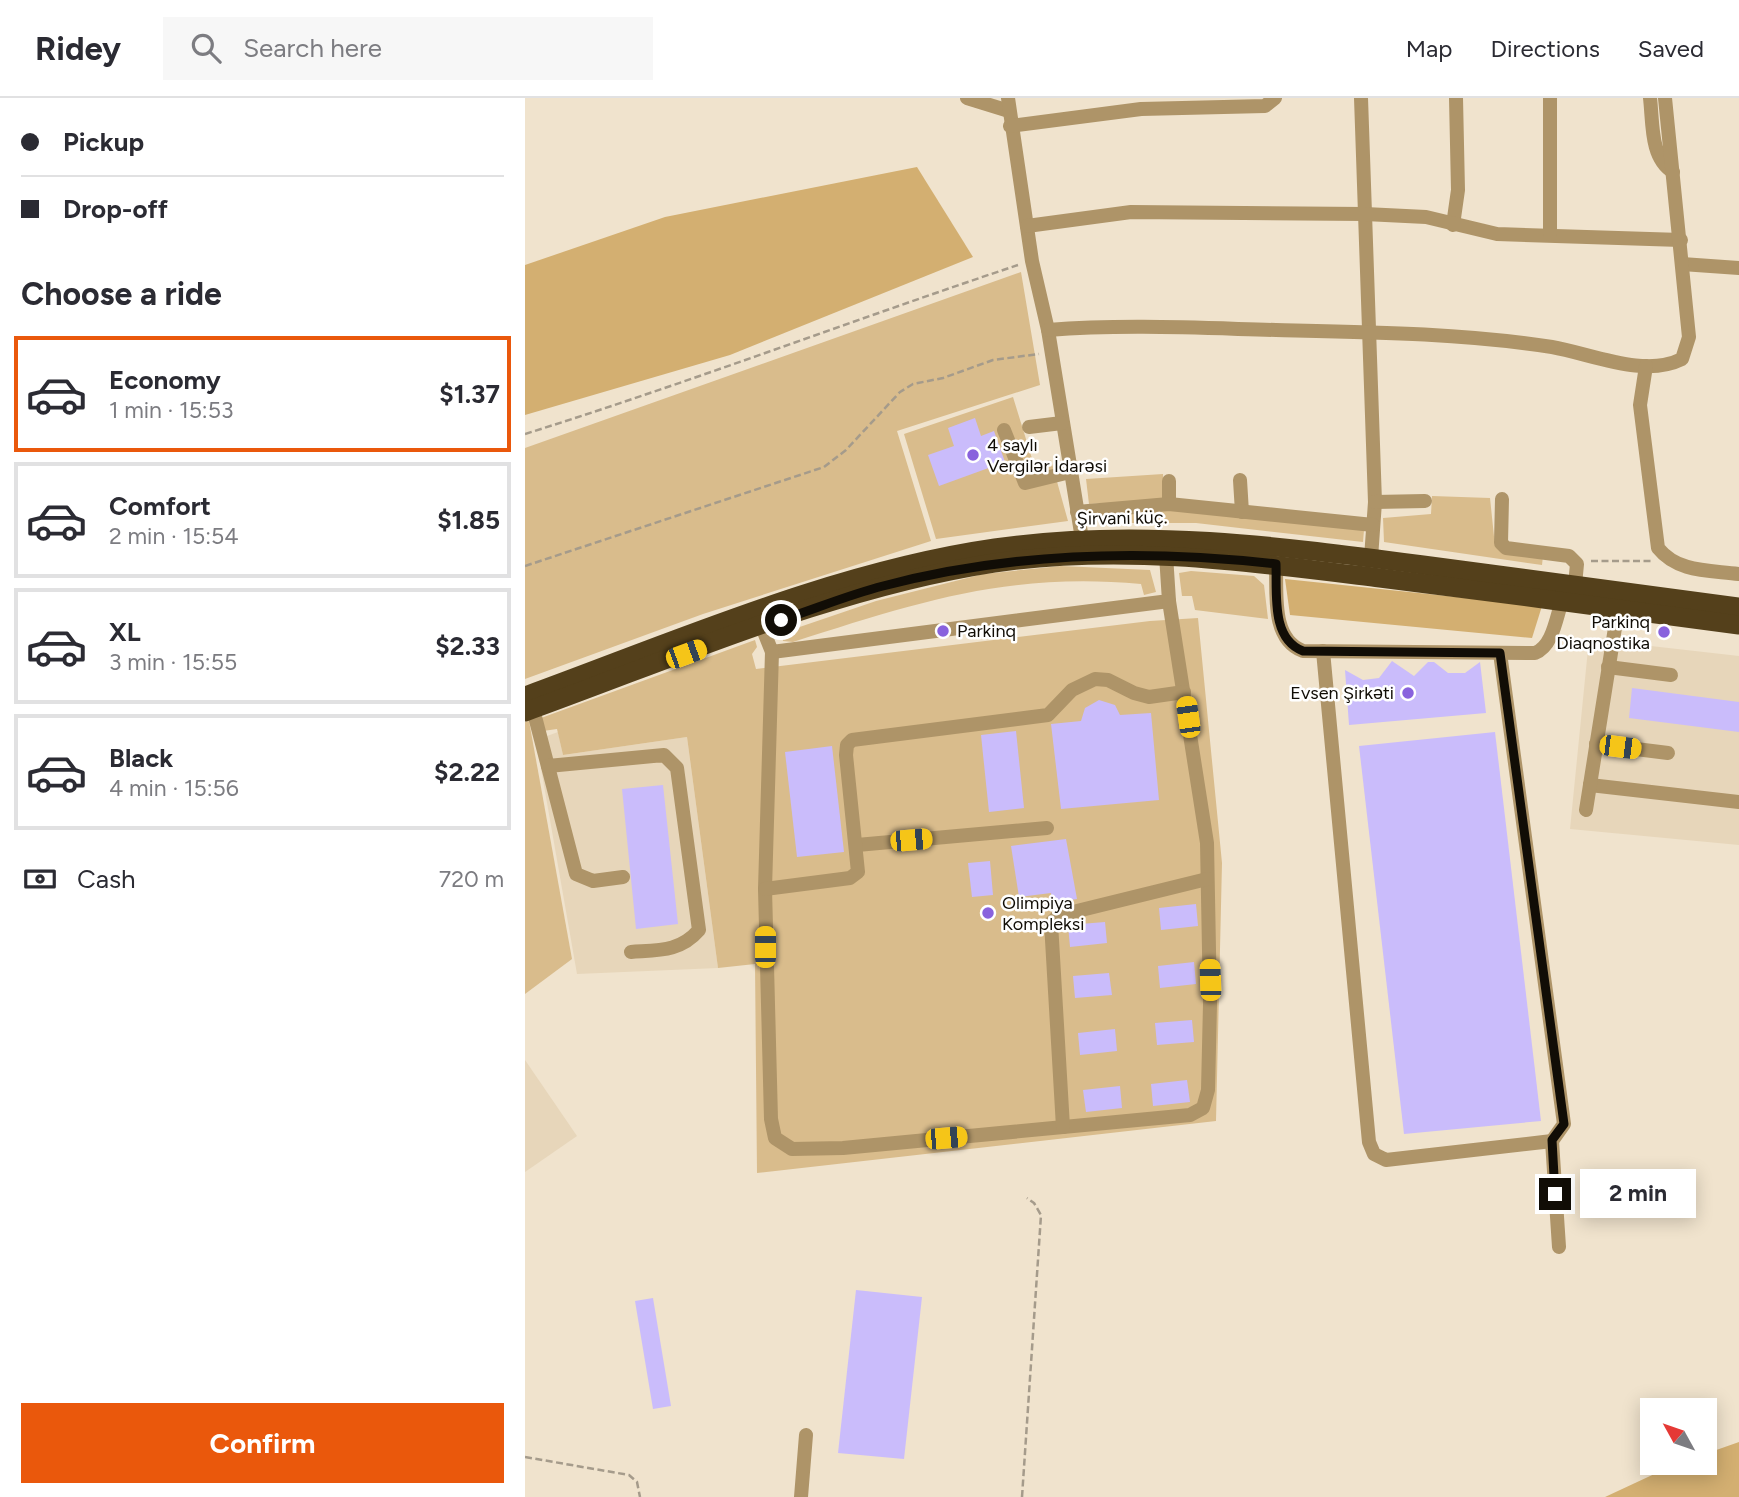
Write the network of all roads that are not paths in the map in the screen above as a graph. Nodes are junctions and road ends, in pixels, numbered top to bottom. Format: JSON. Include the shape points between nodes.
{"nodes":[{"id":1,"x":967,"y":98,"type":"edge"},
{"id":2,"x":1275,"y":98,"type":"edge"},
{"id":3,"x":1361,"y":98,"type":"edge"},
{"id":4,"x":1456,"y":98,"type":"edge"},
{"id":5,"x":1550,"y":98,"type":"edge"},
{"id":6,"x":1650,"y":98,"type":"edge"},
{"id":7,"x":1665,"y":98,"type":"edge"},
{"id":8,"x":1009,"y":112,"type":"edge"},
{"id":9,"x":1673,"y":172,"type":"junction"},
{"id":10,"x":1365,"y":214,"type":"junction"},
{"id":11,"x":1453,"y":225,"type":"junction"},
{"id":12,"x":1027,"y":226,"type":"junction"},
{"id":13,"x":1550,"y":234,"type":"junction"},
{"id":14,"x":1681,"y":240,"type":"junction"},
{"id":15,"x":1682,"y":264,"type":"junction"},
{"id":16,"x":1739,"y":268,"type":"edge"},
{"id":17,"x":1048,"y":330,"type":"junction"},
{"id":18,"x":1369,"y":332,"type":"junction"},
{"id":19,"x":1646,"y":366,"type":"junction"},
{"id":20,"x":1062,"y":423,"type":"junction"},
{"id":21,"x":1029,"y":428,"type":"dead end"},
{"id":22,"x":1004,"y":430,"type":"dead end"},
{"id":23,"x":1070,"y":472,"type":"junction"},
{"id":24,"x":1240,"y":480,"type":"dead end"},
{"id":25,"x":1169,"y":481,"type":"dead end"},
{"id":26,"x":1502,"y":499,"type":"dead end"},
{"id":27,"x":1425,"y":501,"type":"dead end"},
{"id":28,"x":1375,"y":502,"type":"junction"},
{"id":29,"x":1169,"y":504,"type":"junction"},
{"id":30,"x":1077,"y":512,"type":"junction"},
{"id":31,"x":1242,"y":512,"type":"junction"},
{"id":32,"x":1373,"y":525,"type":"junction"},
{"id":33,"x":1082,"y":539,"type":"junction"},
{"id":34,"x":1166,"y":555,"type":"junction"},
{"id":35,"x":1371,"y":558,"type":"junction"},
{"id":36,"x":1276,"y":564,"type":"junction"},
{"id":37,"x":1739,"y":574,"type":"edge"},
{"id":38,"x":1574,"y":585,"type":"junction"},
{"id":39,"x":1169,"y":600,"type":"junction"},
{"id":40,"x":1562,"y":601,"type":"junction"},
{"id":41,"x":1739,"y":607,"type":"edge"},
{"id":42,"x":1618,"y":609,"type":"junction"},
{"id":43,"x":1739,"y":625,"type":"edge"},
{"id":44,"x":762,"y":627,"type":"junction"},
{"id":45,"x":1323,"y":651,"type":"junction"},
{"id":46,"x":772,"y":652,"type":"junction"},
{"id":47,"x":1500,"y":653,"type":"junction"},
{"id":48,"x":1608,"y":667,"type":"junction"},
{"id":49,"x":1671,"y":675,"type":"dead end"},
{"id":50,"x":1184,"y":692,"type":"junction"},
{"id":51,"x":528,"y":706,"type":"edge"},
{"id":52,"x":1596,"y":744,"type":"junction"},
{"id":53,"x":1668,"y":753,"type":"dead end"},
{"id":54,"x":548,"y":766,"type":"junction"},
{"id":55,"x":1590,"y":785,"type":"junction"},
{"id":56,"x":1739,"y":802,"type":"edge"},
{"id":57,"x":1585,"y":810,"type":"dead end"},
{"id":58,"x":1048,"y":828,"type":"dead end"},
{"id":59,"x":857,"y":845,"type":"junction"},
{"id":60,"x":623,"y":877,"type":"dead end"},
{"id":61,"x":1207,"y":879,"type":"junction"},
{"id":62,"x":765,"y":889,"type":"junction"},
{"id":63,"x":631,"y":952,"type":"dead end"},
{"id":64,"x":1063,"y":1127,"type":"junction"},
{"id":65,"x":1552,"y":1140,"type":"junction"},
{"id":66,"x":1559,"y":1247,"type":"dead end"},
{"id":67,"x":806,"y":1435,"type":"dead end"},
{"id":68,"x":801,"y":1497,"type":"edge"}],
"edges":[{"from":1,"to":8,"type":"street"},
{"from":2,"to":8,"type":"street","via":[[1265,106]]},
{"from":3,"to":10,"type":"street"},
{"from":4,"to":11,"type":"street","via":[[1458,190]]},
{"from":5,"to":13,"type":"street"},
{"from":6,"to":9,"type":"street","via":[[1661,165]]},
{"from":7,"to":9,"type":"street"},
{"from":8,"to":12,"type":"street"},
{"from":9,"to":14,"type":"street"},
{"from":10,"to":11,"type":"street","via":[[1426,217]]},
{"from":10,"to":12,"type":"street","via":[[1131,212]]},
{"from":10,"to":18,"type":"street"},
{"from":11,"to":13,"type":"street","via":[[1497,234]]},
{"from":12,"to":17,"type":"street"},
{"from":13,"to":14,"type":"street"},
{"from":14,"to":15,"type":"street"},
{"from":15,"to":16,"type":"street"},
{"from":15,"to":19,"type":"street","via":[[1688,349],[1682,359],[1669,365]]},
{"from":17,"to":18,"type":"street","via":[[1095,326]]},
{"from":17,"to":20,"type":"street"},
{"from":18,"to":19,"type":"street","via":[[1504,341]]},
{"from":18,"to":28,"type":"street"},
{"from":19,"to":37,"type":"street","via":[[1640,405],[1655,535],[1665,556],[1684,567]]},
{"from":20,"to":21,"type":"street"},
{"from":20,"to":23,"type":"street"},
{"from":22,"to":23,"type":"street","via":[[1025,484]]},
{"from":23,"to":30,"type":"street"},
{"from":24,"to":31,"type":"street"},
{"from":25,"to":29,"type":"street"},
{"from":26,"to":38,"type":"street","via":[[1499,537],[1506,548],[1569,556],[1577,564]]},
{"from":27,"to":28,"type":"street"},
{"from":28,"to":32,"type":"street"},
{"from":29,"to":30,"type":"street"},
{"from":29,"to":31,"type":"street"},
{"from":30,"to":33,"type":"street"},
{"from":31,"to":32,"type":"street"},
{"from":32,"to":35,"type":"street"},
{"from":33,"to":35,"type":"highway","name":"Şirvani küç.","via":[[1164,537]]},
{"from":33,"to":51,"type":"highway","name":"Şirvani küç.","via":[[993,548],[880,571]]},
{"from":34,"to":36,"type":"highway"},
{"from":34,"to":39,"type":"street"},
{"from":34,"to":44,"type":"highway","via":[[995,563],[882,586]]},
{"from":35,"to":38,"type":"highway","name":"Şirvani küç."},
{"from":36,"to":40,"type":"highway"},
{"from":36,"to":45,"type":"street","via":[[1282,634],[1291,646],[1303,651]]},
{"from":38,"to":41,"type":"highway","name":"Şirvani küç."},
{"from":39,"to":46,"type":"street"},
{"from":39,"to":50,"type":"street"},
{"from":40,"to":42,"type":"highway"},
{"from":40,"to":47,"type":"street","via":[[1543,650]]},
{"from":42,"to":43,"type":"highway"},
{"from":42,"to":48,"type":"street"},
{"from":44,"to":46,"type":"street"},
{"from":44,"to":51,"type":"highway"},
{"from":45,"to":47,"type":"street"},
{"from":45,"to":65,"type":"street","via":[[1369,1142],[1374,1154],[1386,1160]]},
{"from":46,"to":62,"type":"street"},
{"from":47,"to":65,"type":"street","via":[[1564,1124]]},
{"from":48,"to":49,"type":"street"},
{"from":48,"to":52,"type":"street"},
{"from":50,"to":59,"type":"street","via":[[1149,697],[1095,678],[1072,690],[1048,715],[852,740],[846,745],[846,755]]},
{"from":50,"to":61,"type":"street"},
{"from":51,"to":54,"type":"street"},
{"from":52,"to":53,"type":"street"},
{"from":52,"to":55,"type":"street"},
{"from":54,"to":60,"type":"street","via":[[576,874],[593,881]]},
{"from":54,"to":63,"type":"street","via":[[664,755],[677,768],[699,930],[676,948]]},
{"from":55,"to":56,"type":"street"},
{"from":55,"to":57,"type":"street"},
{"from":58,"to":59,"type":"street"},
{"from":59,"to":62,"type":"street","via":[[858,872],[850,878]]},
{"from":61,"to":64,"type":"street","via":[[1066,914],[1051,923]]},
{"from":61,"to":64,"type":"street","via":[[1210,1004],[1208,1090],[1203,1108],[1190,1115]]},
{"from":62,"to":64,"type":"street","via":[[771,1119],[782,1144],[792,1149],[843,1148]]},
{"from":65,"to":66,"type":"street"},
{"from":67,"to":68,"type":"street"}]}
